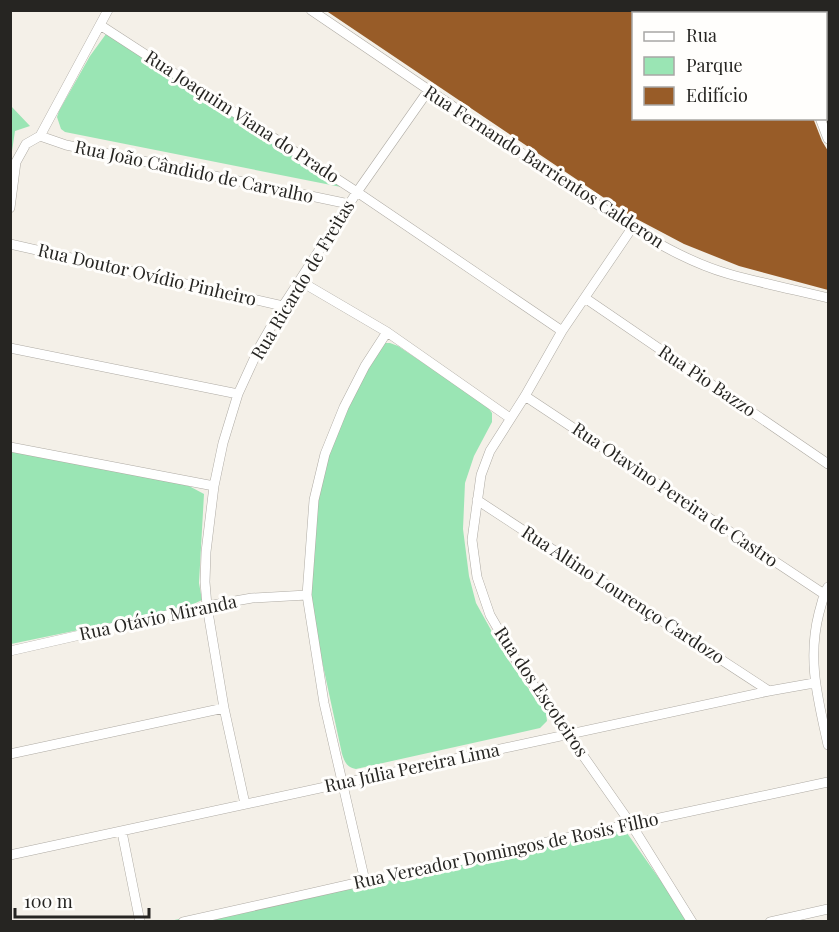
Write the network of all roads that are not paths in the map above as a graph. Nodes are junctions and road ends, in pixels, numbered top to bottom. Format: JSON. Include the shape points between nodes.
{"nodes":[{"id":1,"x":108,"y":10,"type":"edge"},
{"id":2,"x":311,"y":10,"type":"edge"},
{"id":3,"x":100,"y":25,"type":"junction"},
{"id":4,"x":428,"y":91,"type":"junction"},
{"id":5,"x":821,"y":120,"type":"edge"},
{"id":6,"x":40,"y":136,"type":"junction"},
{"id":7,"x":828,"y":140,"type":"edge"},
{"id":8,"x":357,"y":192,"type":"junction"},
{"id":9,"x":349,"y":204,"type":"junction"},
{"id":10,"x":10,"y":208,"type":"edge"},
{"id":11,"x":632,"y":228,"type":"junction"},
{"id":12,"x":10,"y":244,"type":"edge"},
{"id":13,"x":300,"y":281,"type":"junction"},
{"id":14,"x":585,"y":298,"type":"junction"},
{"id":15,"x":828,"y":298,"type":"edge"},
{"id":16,"x":283,"y":306,"type":"junction"},
{"id":17,"x":562,"y":331,"type":"junction"},
{"id":18,"x":387,"y":332,"type":"junction"},
{"id":19,"x":10,"y":348,"type":"edge"},
{"id":20,"x":238,"y":394,"type":"junction"},
{"id":21,"x":525,"y":396,"type":"junction"},
{"id":22,"x":510,"y":418,"type":"junction"},
{"id":23,"x":10,"y":447,"type":"edge"},
{"id":24,"x":828,"y":464,"type":"edge"},
{"id":25,"x":214,"y":486,"type":"junction"},
{"id":26,"x":477,"y":500,"type":"junction"},
{"id":27,"x":826,"y":590,"type":"edge"},
{"id":28,"x":307,"y":595,"type":"junction"},
{"id":29,"x":207,"y":606,"type":"junction"},
{"id":30,"x":10,"y":651,"type":"edge"},
{"id":31,"x":814,"y":683,"type":"junction"},
{"id":32,"x":769,"y":691,"type":"junction"},
{"id":33,"x":224,"y":708,"type":"junction"},
{"id":34,"x":569,"y":734,"type":"junction"},
{"id":35,"x":828,"y":745,"type":"edge"},
{"id":36,"x":10,"y":754,"type":"edge"},
{"id":37,"x":828,"y":782,"type":"edge"},
{"id":38,"x":343,"y":783,"type":"junction"},
{"id":39,"x":245,"y":804,"type":"junction"},
{"id":40,"x":631,"y":825,"type":"junction"},
{"id":41,"x":122,"y":832,"type":"junction"},
{"id":42,"x":10,"y":855,"type":"edge"},
{"id":43,"x":365,"y":880,"type":"junction"},
{"id":44,"x":828,"y":909,"type":"edge"},
{"id":45,"x":140,"y":921,"type":"edge"},
{"id":46,"x":183,"y":921,"type":"edge"},
{"id":47,"x":692,"y":921,"type":"edge"},
{"id":48,"x":770,"y":921,"type":"edge"}],
"edges":[{"from":1,"to":3,"type":"street"},
{"from":2,"to":4,"type":"street","name":"Rua Fernando Barrientos Calderon"},
{"from":3,"to":6,"type":"street"},
{"from":3,"to":8,"type":"street","name":"Rua Joaquim Viana do Prado"},
{"from":4,"to":8,"type":"street","name":"Rua Ricardo de Freitas"},
{"from":4,"to":11,"type":"street","name":"Rua Fernando Barrientos Calderon"},
{"from":5,"to":7,"type":"street"},
{"from":6,"to":9,"type":"street","name":"Rua João Cândido de Carvalho","via":[[66,145]]},
{"from":6,"to":10,"type":"street","via":[[26,144],[16,162]]},
{"from":8,"to":9,"type":"street","name":"Rua Ricardo de Freitas"},
{"from":8,"to":17,"type":"street","name":"Rua Joaquim Viana do Prado"},
{"from":9,"to":13,"type":"street","name":"Rua Ricardo de Freitas"},
{"from":11,"to":14,"type":"street","name":"Rua dos Escoteiros"},
{"from":11,"to":15,"type":"street","name":"Rua Fernando Barrientos Calderon","via":[[690,259],[728,273]]},
{"from":12,"to":16,"type":"street","name":"Rua Doutor Ovídio Pinheiro"},
{"from":13,"to":16,"type":"street","name":"Rua Ricardo de Freitas"},
{"from":13,"to":18,"type":"street"},
{"from":14,"to":17,"type":"street","name":"Rua dos Escoteiros"},
{"from":14,"to":24,"type":"street","name":"Rua Pio Bazzo"},
{"from":16,"to":20,"type":"street","name":"Rua Ricardo de Freitas"},
{"from":17,"to":21,"type":"street","name":"Rua dos Escoteiros"},
{"from":18,"to":22,"type":"street"},
{"from":18,"to":28,"type":"street","via":[[344,407],[326,454],[314,500]]},
{"from":19,"to":20,"type":"street"},
{"from":20,"to":25,"type":"street","name":"Rua Ricardo de Freitas"},
{"from":21,"to":22,"type":"street","name":"Rua dos Escoteiros"},
{"from":21,"to":27,"type":"street","name":"Rua Otavino Pereira de Castro"},
{"from":22,"to":26,"type":"street","name":"Rua dos Escoteiros","via":[[490,451]]},
{"from":23,"to":25,"type":"street"},
{"from":25,"to":29,"type":"street","name":"Rua Ricardo de Freitas","via":[[206,552]]},
{"from":26,"to":32,"type":"street","name":"Rua Altino Lourenço Cardozo"},
{"from":26,"to":34,"type":"street","name":"Rua dos Escoteiros","via":[[472,540],[477,577],[490,615],[516,660]]},
{"from":27,"to":31,"type":"street","via":[[816,625]]},
{"from":28,"to":29,"type":"street","name":"Rua Otávio Miranda","via":[[252,598]]},
{"from":28,"to":38,"type":"street","via":[[324,703]]},
{"from":29,"to":30,"type":"street","name":"Rua Otávio Miranda"},
{"from":29,"to":33,"type":"street","name":"Rua Ricardo de Freitas"},
{"from":31,"to":32,"type":"street","name":"Rua Júlia Pereira Lima"},
{"from":31,"to":35,"type":"street"},
{"from":32,"to":34,"type":"street","name":"Rua Júlia Pereira Lima"},
{"from":33,"to":36,"type":"street"},
{"from":33,"to":39,"type":"street","name":"Rua Ricardo de Freitas"},
{"from":34,"to":38,"type":"street","name":"Rua Júlia Pereira Lima"},
{"from":34,"to":40,"type":"street","name":"Rua dos Escoteiros"},
{"from":37,"to":40,"type":"street","name":"Rua Vereador Domingos de Rosis Filho"},
{"from":38,"to":39,"type":"street","name":"Rua Júlia Pereira Lima"},
{"from":38,"to":43,"type":"street"},
{"from":39,"to":41,"type":"street","name":"Rua Júlia Pereira Lima"},
{"from":40,"to":43,"type":"street","name":"Rua Vereador Domingos de Rosis Filho"},
{"from":40,"to":47,"type":"street","name":"Rua dos Escoteiros"},
{"from":41,"to":42,"type":"street","name":"Rua Júlia Pereira Lima"},
{"from":41,"to":45,"type":"street"},
{"from":43,"to":46,"type":"street","name":"Rua Vereador Domingos de Rosis Filho"},
{"from":44,"to":48,"type":"street"}]}
